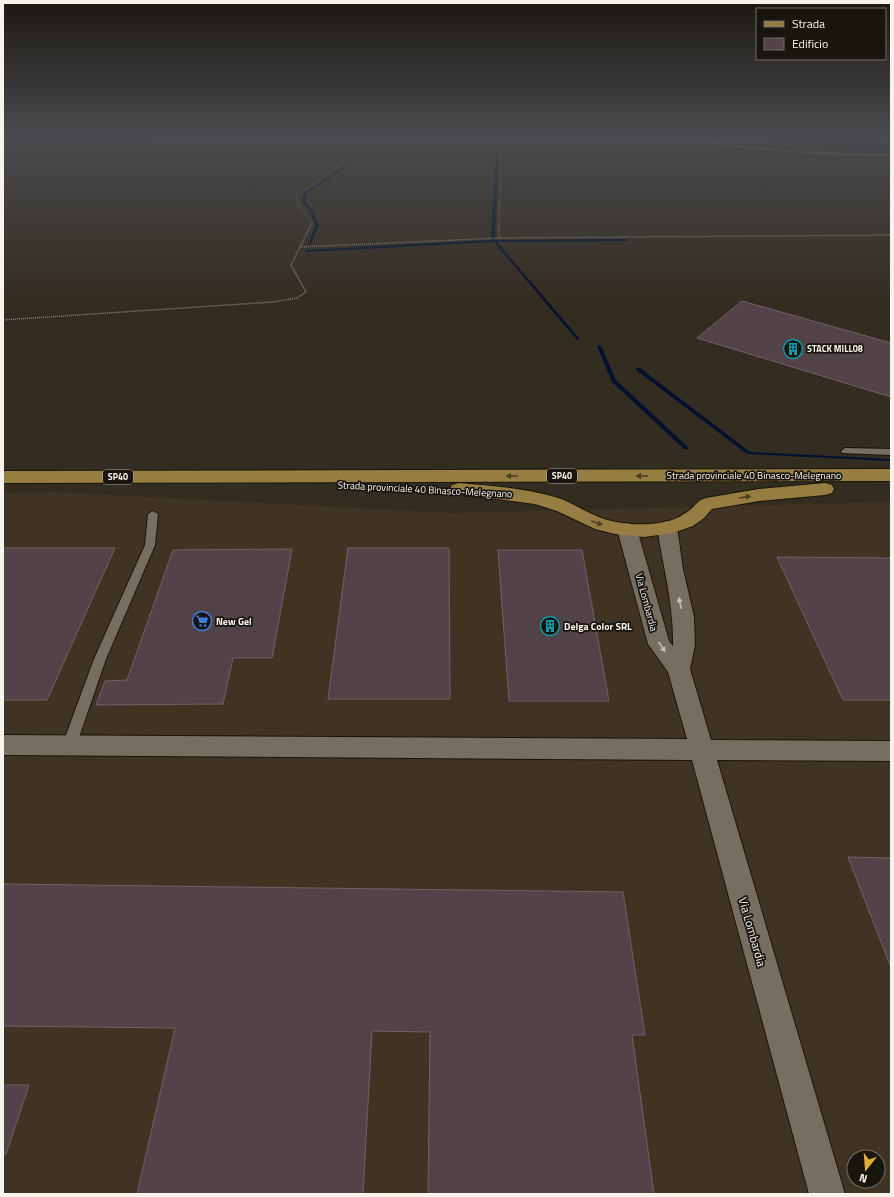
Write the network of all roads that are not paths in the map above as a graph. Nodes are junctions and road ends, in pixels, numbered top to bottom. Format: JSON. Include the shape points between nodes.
{"nodes":[{"id":1,"x":845,"y":451,"type":"dead end"},
{"id":2,"x":891,"y":452,"type":"edge"},
{"id":3,"x":891,"y":475,"type":"edge"},
{"id":4,"x":3,"y":477,"type":"edge"},
{"id":5,"x":232,"y":477,"type":"junction"},
{"id":6,"x":891,"y":486,"type":"edge"},
{"id":7,"x":153,"y":514,"type":"dead end"},
{"id":8,"x":668,"y":527,"type":"junction"},
{"id":9,"x":627,"y":530,"type":"junction"},
{"id":10,"x":679,"y":670,"type":"junction"},
{"id":11,"x":3,"y":745,"type":"edge"},
{"id":12,"x":69,"y":746,"type":"junction"},
{"id":13,"x":701,"y":751,"type":"junction"},
{"id":14,"x":891,"y":751,"type":"edge"},
{"id":15,"x":827,"y":1194,"type":"edge"}],
"edges":[{"from":1,"to":2,"type":"lane"},
{"from":3,"to":5,"type":"main road","name":"Strada provinciale 40 Binasco-Melegnano","number":"SP40","one_way":true},
{"from":4,"to":5,"type":"main road","name":"Strada provinciale 40 Binasco-Melegnano","number":"SP40"},
{"from":5,"to":9,"type":"main road","name":"Strada provinciale 40 Binasco-Melegnano","number":"SP40","one_way":true,"via":[[507,493],[562,506],[580,517]]},
{"from":8,"to":6,"type":"main road","name":"Strada provinciale 40 Binasco-Melegnano","number":"SP40","one_way":true,"via":[[688,521],[702,511],[706,504],[736,498],[811,489]]},
{"from":7,"to":12,"type":"lane","via":[[150,545],[100,659]]},
{"from":8,"to":9,"type":"main road","name":"Strada provinciale 40 Binasco-Melegnano","number":"SP40"},
{"from":10,"to":8,"type":"street","name":"Via Lombardia","one_way":true,"via":[[684,645],[683,617],[673,570]]},
{"from":9,"to":10,"type":"street","name":"Via Lombardia","one_way":true,"via":[[659,644]]},
{"from":10,"to":13,"type":"street","name":"Via Lombardia"},
{"from":11,"to":12,"type":"street"},
{"from":12,"to":13,"type":"street"},
{"from":13,"to":14,"type":"street"},
{"from":13,"to":15,"type":"street","name":"Via Lombardia"}]}
